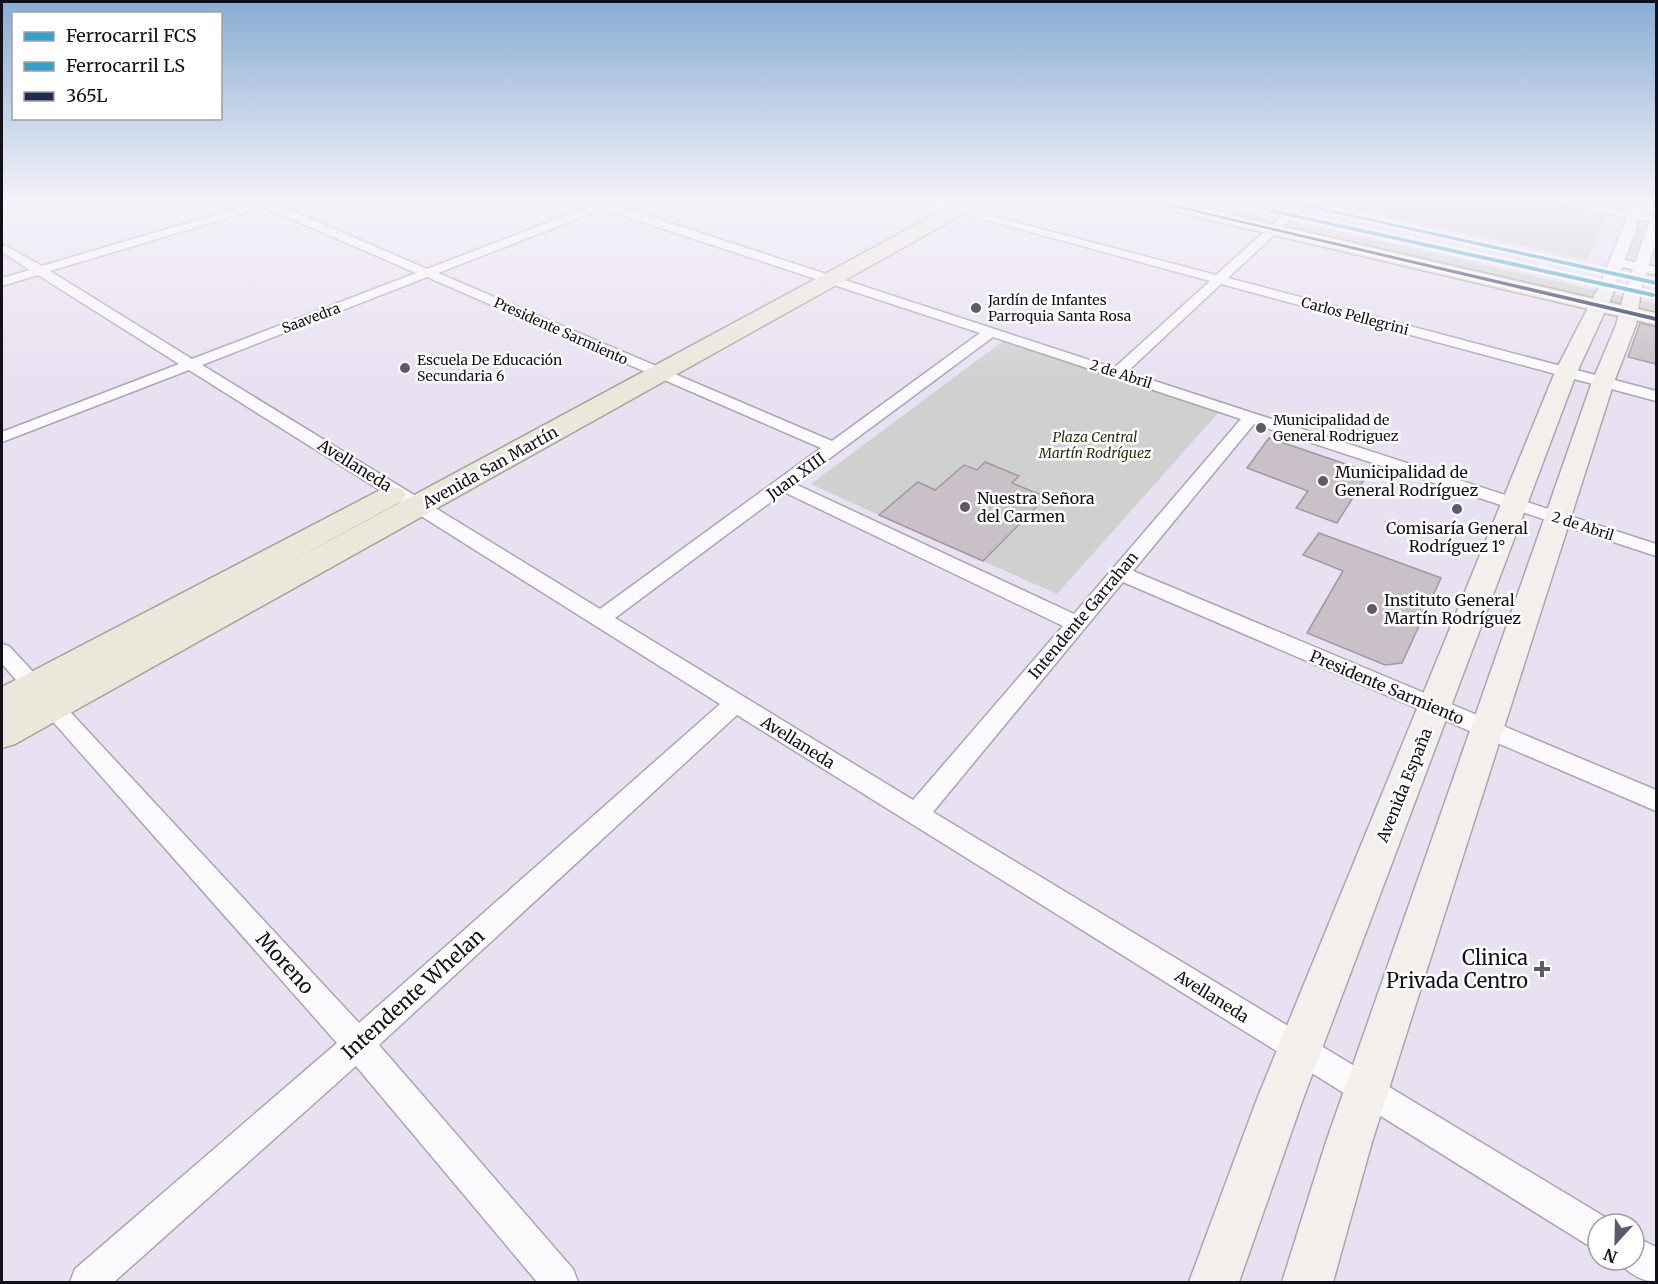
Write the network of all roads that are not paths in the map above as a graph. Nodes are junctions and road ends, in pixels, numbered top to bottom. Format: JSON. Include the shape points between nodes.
{"nodes":[{"id":1,"x":22,"y":259,"type":"edge"},
{"id":2,"x":76,"y":259,"type":"edge"},
{"id":3,"x":398,"y":259,"type":"edge"},
{"id":4,"x":462,"y":259,"type":"edge"},
{"id":5,"x":770,"y":259,"type":"edge"},
{"id":6,"x":854,"y":259,"type":"edge"},
{"id":7,"x":1145,"y":259,"type":"edge"},
{"id":8,"x":1243,"y":259,"type":"edge"},
{"id":9,"x":1430,"y":259,"type":"edge"},
{"id":10,"x":1619,"y":259,"type":"edge"},
{"id":11,"x":1618,"y":262,"type":"junction"},
{"id":12,"x":1649,"y":269,"type":"edge"},
{"id":13,"x":40,"y":270,"type":"junction"},
{"id":14,"x":428,"y":272,"type":"junction"},
{"id":15,"x":822,"y":276,"type":"junction"},
{"id":16,"x":1220,"y":281,"type":"junction"},
{"id":17,"x":2,"y":282,"type":"edge"},
{"id":18,"x":1630,"y":305,"type":"edge"},
{"id":19,"x":991,"y":332,"type":"junction"},
{"id":20,"x":192,"y":364,"type":"junction"},
{"id":21,"x":649,"y":369,"type":"junction"},
{"id":22,"x":1566,"y":372,"type":"junction"},
{"id":23,"x":1117,"y":373,"type":"junction"},
{"id":24,"x":1604,"y":382,"type":"junction"},
{"id":25,"x":1656,"y":396,"type":"edge"},
{"id":26,"x":1251,"y":417,"type":"junction"},
{"id":27,"x":2,"y":437,"type":"edge"},
{"id":28,"x":834,"y":448,"type":"junction"},
{"id":29,"x":783,"y":485,"type":"junction"},
{"id":30,"x":408,"y":499,"type":"junction"},
{"id":31,"x":1515,"y":504,"type":"junction"},
{"id":32,"x":1558,"y":518,"type":"junction"},
{"id":33,"x":1656,"y":550,"type":"edge"},
{"id":34,"x":1118,"y":572,"type":"junction"},
{"id":35,"x":600,"y":619,"type":"junction"},
{"id":36,"x":1076,"y":623,"type":"junction"},
{"id":37,"x":2,"y":651,"type":"edge"},
{"id":38,"x":42,"y":696,"type":"junction"},
{"id":39,"x":2,"y":703,"type":"edge"},
{"id":40,"x":736,"y":703,"type":"junction"},
{"id":41,"x":1435,"y":707,"type":"junction"},
{"id":42,"x":1487,"y":730,"type":"junction"},
{"id":43,"x":2,"y":734,"type":"edge"},
{"id":44,"x":1656,"y":801,"type":"edge"},
{"id":45,"x":916,"y":815,"type":"junction"},
{"id":46,"x":358,"y":1044,"type":"junction"},
{"id":47,"x":1300,"y":1050,"type":"junction"},
{"id":48,"x":1367,"y":1090,"type":"junction"},
{"id":49,"x":1586,"y":1225,"type":"edge"},
{"id":50,"x":88,"y":1282,"type":"edge"},
{"id":51,"x":560,"y":1282,"type":"edge"},
{"id":52,"x":1214,"y":1282,"type":"edge"},
{"id":53,"x":1307,"y":1282,"type":"edge"}],
"edges":[{"from":1,"to":13,"type":"street","name":"Avellaneda"},
{"from":2,"to":13,"type":"street"},
{"from":3,"to":14,"type":"street","name":"Presidente Sarmiento"},
{"from":4,"to":14,"type":"street","name":"Saavedra"},
{"from":5,"to":15,"type":"street","name":"2 de Abril"},
{"from":6,"to":15,"type":"main road","name":"Avenida San Martín"},
{"from":7,"to":16,"type":"street","name":"Carlos Pellegrini"},
{"from":8,"to":16,"type":"street"},
{"from":9,"to":18,"type":"main road"},
{"from":10,"to":11,"type":"street"},
{"from":11,"to":12,"type":"street"},
{"from":11,"to":18,"type":"street"},
{"from":12,"to":18,"type":"street"},
{"from":13,"to":17,"type":"street"},
{"from":13,"to":20,"type":"street","name":"Avellaneda"},
{"from":14,"to":20,"type":"street","name":"Saavedra"},
{"from":14,"to":21,"type":"street","name":"Presidente Sarmiento"},
{"from":15,"to":19,"type":"street","name":"2 de Abril"},
{"from":15,"to":21,"type":"main road","name":"Avenida San Martín"},
{"from":16,"to":22,"type":"street","name":"Carlos Pellegrini"},
{"from":16,"to":23,"type":"street"},
{"from":18,"to":22,"type":"main road","name":"Avenida España"},
{"from":18,"to":24,"type":"main road"},
{"from":19,"to":23,"type":"street","name":"2 de Abril"},
{"from":19,"to":28,"type":"street","name":"Juan XIII"},
{"from":20,"to":27,"type":"street","name":"Saavedra"},
{"from":20,"to":30,"type":"street","name":"Avellaneda"},
{"from":21,"to":28,"type":"street","name":"Presidente Sarmiento"},
{"from":21,"to":30,"type":"main road","name":"Avenida San Martín"},
{"from":22,"to":24,"type":"street","name":"Carlos Pellegrini"},
{"from":22,"to":31,"type":"main road","name":"Avenida España"},
{"from":23,"to":26,"type":"street","name":"2 de Abril"},
{"from":24,"to":25,"type":"street","name":"Carlos Pellegrini"},
{"from":24,"to":32,"type":"main road"},
{"from":26,"to":31,"type":"street","name":"2 de Abril"},
{"from":26,"to":34,"type":"street","name":"Intendente Garrahan"},
{"from":28,"to":29,"type":"street","name":"Juan XIII"},
{"from":29,"to":35,"type":"street","name":"Juan XIII"},
{"from":29,"to":36,"type":"street"},
{"from":30,"to":35,"type":"street","name":"Avellaneda"},
{"from":30,"to":38,"type":"main road","name":"Avenida San Martín"},
{"from":31,"to":32,"type":"street","name":"2 de Abril"},
{"from":31,"to":41,"type":"main road","name":"Avenida España"},
{"from":32,"to":33,"type":"street","name":"2 de Abril"},
{"from":32,"to":42,"type":"main road"},
{"from":34,"to":36,"type":"street","name":"Intendente Garrahan"},
{"from":34,"to":41,"type":"street","name":"Presidente Sarmiento"},
{"from":35,"to":40,"type":"street","name":"Avellaneda"},
{"from":36,"to":45,"type":"street","name":"Intendente Garrahan"},
{"from":37,"to":38,"type":"street","name":"Moreno"},
{"from":38,"to":39,"type":"main road","name":"Avenida San Martín"},
{"from":38,"to":43,"type":"main road","name":"Avenida San Martín"},
{"from":38,"to":46,"type":"street","name":"Moreno"},
{"from":40,"to":45,"type":"street","name":"Avellaneda"},
{"from":40,"to":46,"type":"street","name":"Intendente Whelan"},
{"from":41,"to":42,"type":"street","name":"Presidente Sarmiento"},
{"from":41,"to":47,"type":"main road","name":"Avenida España"},
{"from":42,"to":44,"type":"street","name":"Presidente Sarmiento"},
{"from":42,"to":48,"type":"main road"},
{"from":45,"to":47,"type":"street","name":"Avellaneda"},
{"from":46,"to":50,"type":"street","name":"Intendente Whelan"},
{"from":46,"to":51,"type":"street","name":"Moreno"},
{"from":47,"to":48,"type":"street","name":"Avellaneda"},
{"from":47,"to":52,"type":"main road","name":"Avenida España"},
{"from":48,"to":49,"type":"street","name":"Avellaneda"},
{"from":48,"to":53,"type":"main road"}]}
